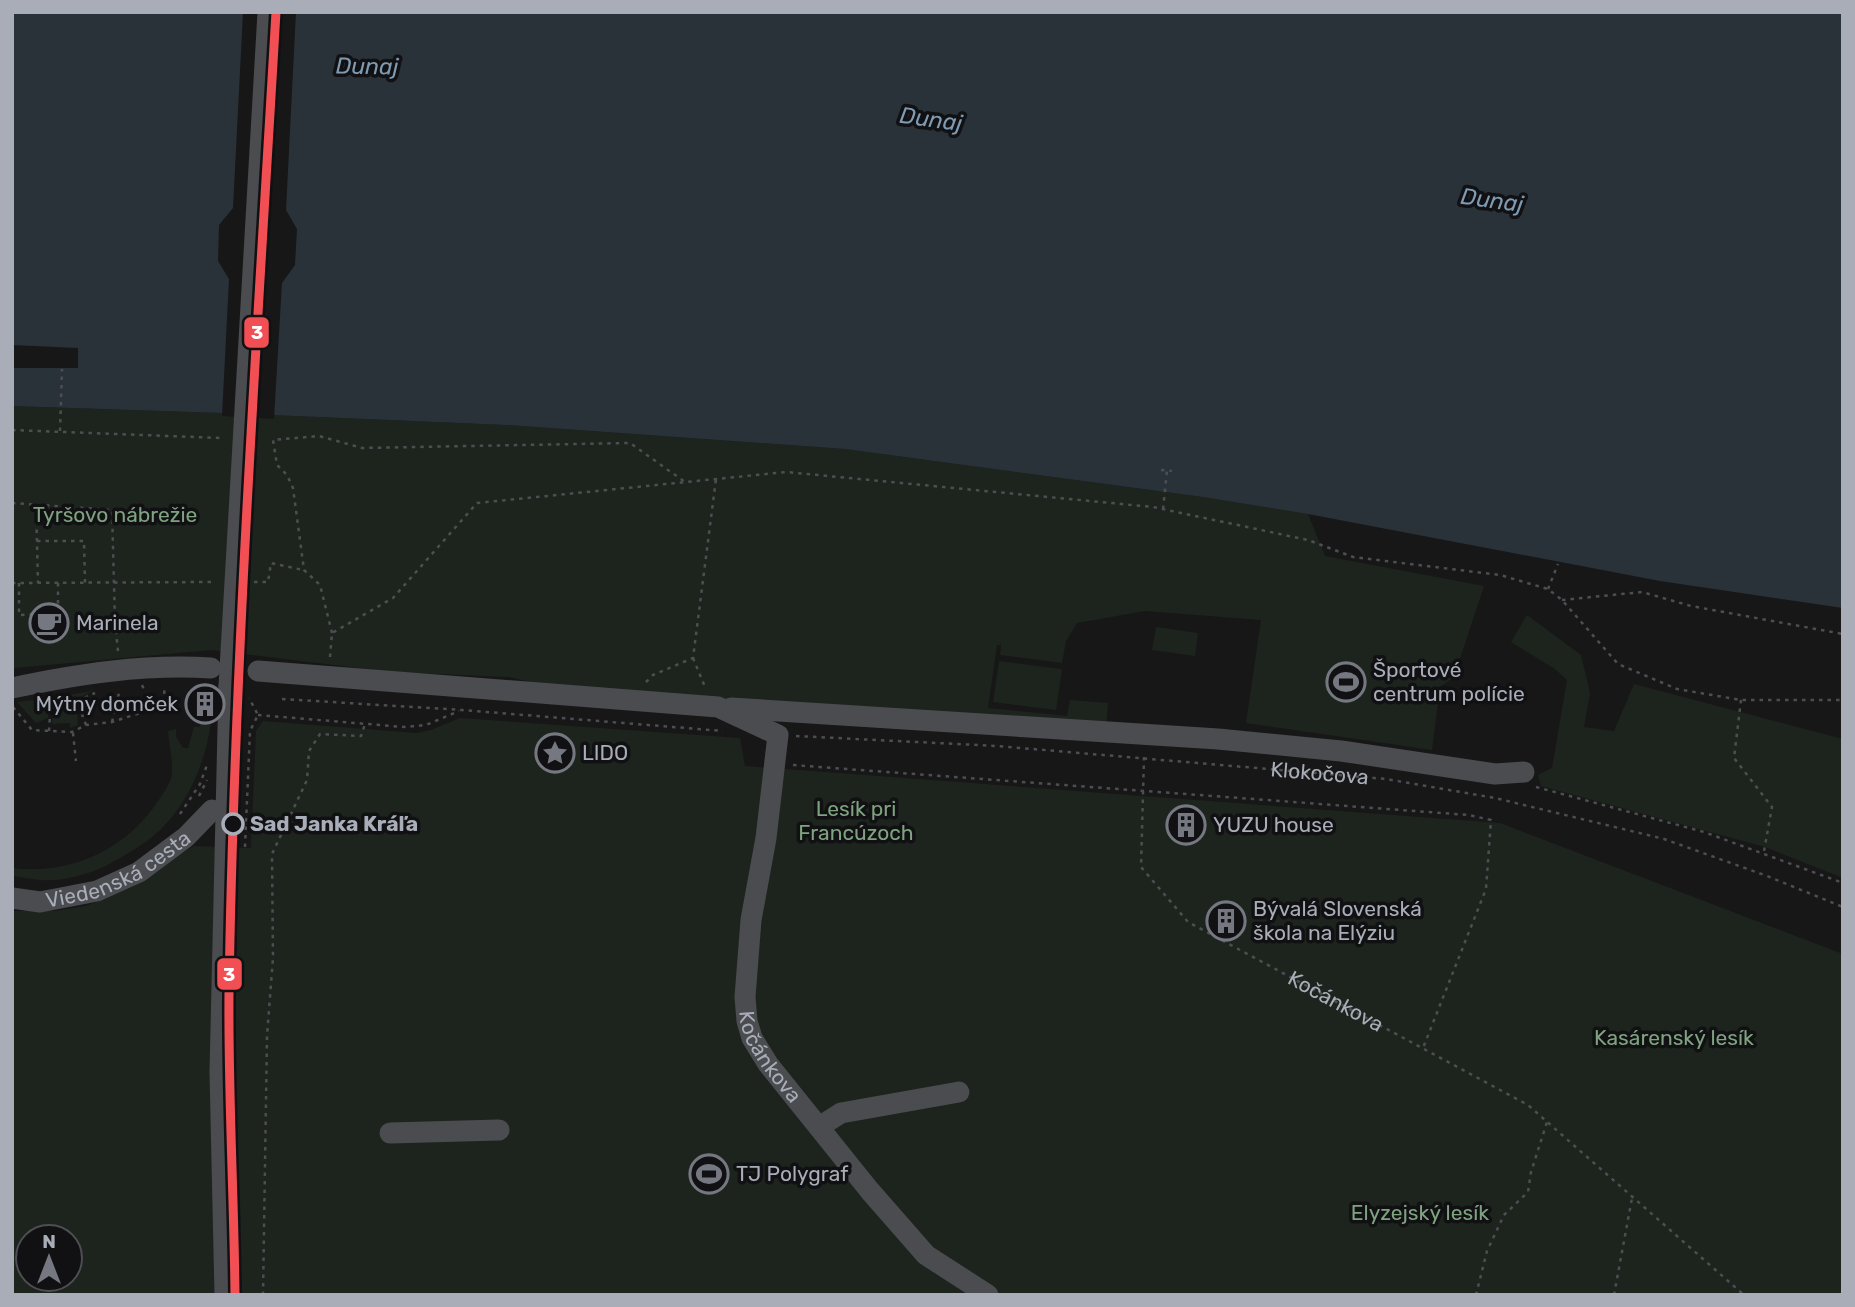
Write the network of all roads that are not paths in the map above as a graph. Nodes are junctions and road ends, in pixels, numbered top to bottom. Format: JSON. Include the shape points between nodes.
{"nodes":[{"id":1,"x":268,"y":12,"type":"edge"},
{"id":2,"x":276,"y":12,"type":"edge"},
{"id":3,"x":211,"y":668,"type":"dead end"},
{"id":4,"x":258,"y":671,"type":"dead end"},
{"id":5,"x":12,"y":688,"type":"edge"},
{"id":6,"x":238,"y":690,"type":"junction"},
{"id":7,"x":715,"y":707,"type":"junction"},
{"id":8,"x":1528,"y":779,"type":"road end"},
{"id":9,"x":205,"y":803,"type":"road end"},
{"id":10,"x":236,"y":849,"type":"junction"},
{"id":11,"x":12,"y":898,"type":"edge"},
{"id":12,"x":959,"y":1092,"type":"dead end"},
{"id":13,"x":819,"y":1127,"type":"junction"},
{"id":14,"x":499,"y":1130,"type":"dead end"},
{"id":15,"x":390,"y":1133,"type":"dead end"},
{"id":16,"x":225,"y":1295,"type":"edge"},
{"id":17,"x":235,"y":1295,"type":"edge"},
{"id":18,"x":988,"y":1295,"type":"edge"}],
"edges":[{"from":1,"to":6,"type":"street","bridge":true},
{"from":2,"to":6,"type":"street"},
{"from":3,"to":5,"type":"street","via":[[163,666],[118,682],[86,673]]},
{"from":4,"to":7,"type":"street","name":"Klokočova"},
{"from":6,"to":10,"type":"street"},
{"from":7,"to":8,"type":"street","name":"Klokočova","via":[[1218,739],[1341,751]]},
{"from":7,"to":13,"type":"street","name":"Kočánkova","via":[[778,735],[751,920],[747,1021],[768,1064]]},
{"from":9,"to":11,"type":"street","name":"Viedenská cesta","via":[[186,837],[139,872],[97,891],[40,902]]},
{"from":10,"to":16,"type":"street","via":[[220,1072]]},
{"from":10,"to":17,"type":"street","via":[[229,1072]]},
{"from":12,"to":13,"type":"street","via":[[841,1113]]},
{"from":13,"to":18,"type":"street","name":"Kočánkova","via":[[926,1255]]},
{"from":14,"to":15,"type":"street"}]}
